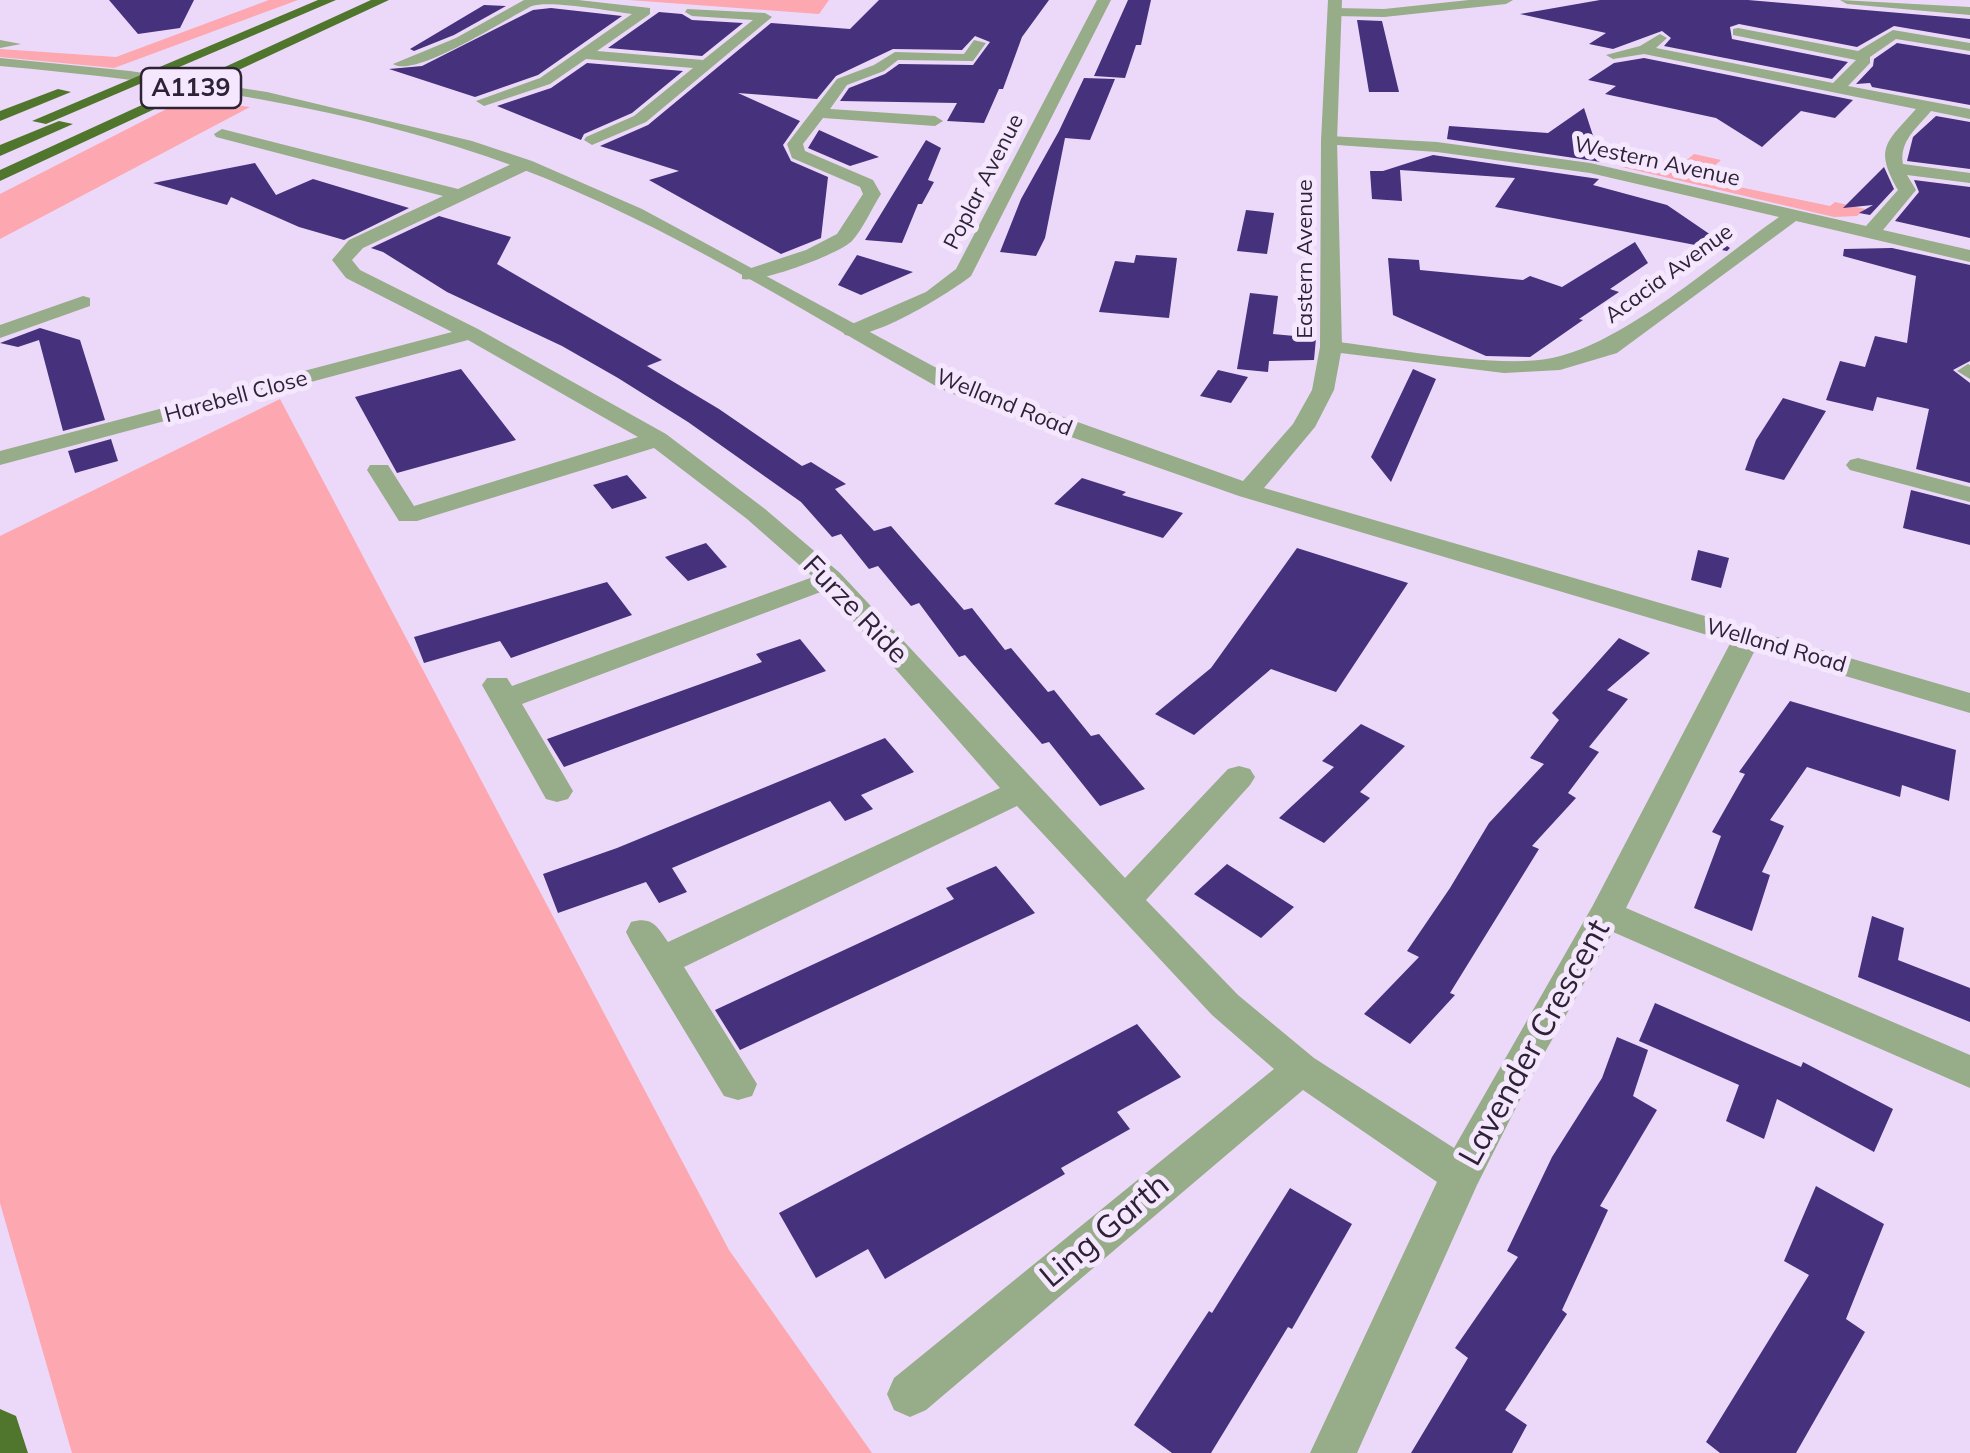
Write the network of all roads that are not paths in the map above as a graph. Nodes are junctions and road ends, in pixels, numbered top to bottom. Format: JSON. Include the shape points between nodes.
{"nodes":[{"id":1,"x":310,"y":0,"type":"edge"},
{"id":2,"x":329,"y":0,"type":"edge"},
{"id":3,"x":358,"y":0,"type":"edge"},
{"id":4,"x":382,"y":0,"type":"edge"},
{"id":5,"x":537,"y":0,"type":"edge"},
{"id":6,"x":1104,"y":0,"type":"edge"},
{"id":7,"x":1506,"y":0,"type":"edge"},
{"id":8,"x":1847,"y":0,"type":"edge"},
{"id":9,"x":1335,"y":6,"type":"edge"},
{"id":10,"x":1970,"y":11,"type":"edge"},
{"id":11,"x":692,"y":12,"type":"dead end"},
{"id":12,"x":1738,"y":32,"type":"dead end"},
{"id":13,"x":1662,"y":36,"type":"dead end"},
{"id":14,"x":979,"y":43,"type":"dead end"},
{"id":15,"x":1970,"y":47,"type":"edge"},
{"id":16,"x":1644,"y":50,"type":"junction"},
{"id":17,"x":583,"y":54,"type":"junction"},
{"id":18,"x":1612,"y":55,"type":"dead end"},
{"id":19,"x":1858,"y":55,"type":"junction"},
{"id":20,"x":0,"y":62,"type":"edge"},
{"id":21,"x":400,"y":64,"type":"dead end"},
{"id":22,"x":709,"y":65,"type":"junction"},
{"id":23,"x":1838,"y":88,"type":"junction"},
{"id":24,"x":484,"y":100,"type":"dead end"},
{"id":25,"x":1927,"y":106,"type":"junction"},
{"id":26,"x":818,"y":113,"type":"junction"},
{"id":27,"x":1970,"y":114,"type":"edge"},
{"id":28,"x":0,"y":116,"type":"edge"},
{"id":29,"x":935,"y":121,"type":"dead end"},
{"id":30,"x":222,"y":134,"type":"dead end"},
{"id":31,"x":0,"y":137,"type":"edge"},
{"id":32,"x":592,"y":140,"type":"dead end"},
{"id":33,"x":1329,"y":140,"type":"junction"},
{"id":34,"x":0,"y":151,"type":"edge"},
{"id":35,"x":524,"y":165,"type":"junction"},
{"id":36,"x":1894,"y":168,"type":"junction"},
{"id":37,"x":0,"y":176,"type":"edge"},
{"id":38,"x":1970,"y":178,"type":"edge"},
{"id":39,"x":1882,"y":185,"type":"dead end"},
{"id":40,"x":1907,"y":190,"type":"junction"},
{"id":41,"x":454,"y":194,"type":"junction"},
{"id":42,"x":1792,"y":216,"type":"junction"},
{"id":43,"x":1870,"y":234,"type":"junction"},
{"id":44,"x":1970,"y":256,"type":"edge"},
{"id":45,"x":750,"y":275,"type":"junction"},
{"id":46,"x":83,"y":302,"type":"dead end"},
{"id":47,"x":852,"y":331,"type":"junction"},
{"id":48,"x":0,"y":332,"type":"edge"},
{"id":49,"x":470,"y":333,"type":"junction"},
{"id":50,"x":1331,"y":347,"type":"junction"},
{"id":51,"x":658,"y":439,"type":"junction"},
{"id":52,"x":0,"y":458,"type":"edge"},
{"id":53,"x":1858,"y":465,"type":"dead end"},
{"id":54,"x":379,"y":470,"type":"dead end"},
{"id":55,"x":1248,"y":491,"type":"junction"},
{"id":56,"x":1970,"y":495,"type":"edge"},
{"id":57,"x":831,"y":579,"type":"junction"},
{"id":58,"x":1747,"y":638,"type":"junction"},
{"id":59,"x":1970,"y":703,"type":"edge"},
{"id":60,"x":1239,"y":777,"type":"dead end"},
{"id":61,"x":557,"y":791,"type":"dead end"},
{"id":62,"x":1021,"y":791,"type":"junction"},
{"id":63,"x":1126,"y":898,"type":"junction"},
{"id":64,"x":1606,"y":914,"type":"junction"},
{"id":65,"x":1301,"y":1068,"type":"junction"},
{"id":66,"x":1970,"y":1072,"type":"edge"},
{"id":67,"x":738,"y":1084,"type":"dead end"},
{"id":68,"x":1461,"y":1174,"type":"junction"},
{"id":69,"x":910,"y":1394,"type":"dead end"},
{"id":70,"x":0,"y":1432,"type":"edge"},
{"id":71,"x":5,"y":1453,"type":"edge"},
{"id":72,"x":1333,"y":1453,"type":"edge"}],
"edges":[{"from":1,"to":28,"type":"highway","number":"A1139"},
{"from":2,"to":31,"type":"highway","number":"A1139"},
{"from":3,"to":34,"type":"highway","number":"A1139"},
{"from":4,"to":37,"type":"highway","number":"A1139"},
{"from":5,"to":17,"type":"street","via":[[645,11]]},
{"from":5,"to":21,"type":"street","via":[[461,42]]},
{"from":6,"to":47,"type":"street","name":"Poplar Avenue","via":[[964,272],[933,296]]},
{"from":7,"to":9,"type":"street","via":[[1384,13]]},
{"from":8,"to":10,"type":"street"},
{"from":9,"to":33,"type":"street","name":"Eastern Avenue"},
{"from":11,"to":22,"type":"street","via":[[765,17]]},
{"from":12,"to":19,"type":"street"},
{"from":13,"to":16,"type":"street"},
{"from":14,"to":26,"type":"street","via":[[968,58],[892,54],[879,68],[842,82]]},
{"from":15,"to":19,"type":"street","via":[[1894,34]]},
{"from":16,"to":18,"type":"street"},
{"from":16,"to":23,"type":"street"},
{"from":17,"to":22,"type":"street"},
{"from":17,"to":24,"type":"street","via":[[544,81]]},
{"from":19,"to":23,"type":"street","via":[[1865,60]]},
{"from":20,"to":35,"type":"street","name":"Welland Road","via":[[242,95],[415,132]]},
{"from":22,"to":32,"type":"street","via":[[640,119]]},
{"from":23,"to":25,"type":"street"},
{"from":25,"to":27,"type":"street"},
{"from":25,"to":36,"type":"street","via":[[1891,150]]},
{"from":26,"to":29,"type":"street"},
{"from":26,"to":45,"type":"street","via":[[795,144],[798,154],[867,184],[872,194],[844,238]]},
{"from":30,"to":41,"type":"street"},
{"from":33,"to":42,"type":"street","name":"Western Avenue","via":[[1590,168]]},
{"from":33,"to":50,"type":"street","name":"Eastern Avenue"},
{"from":35,"to":41,"type":"street","name":"Furze Ride"},
{"from":35,"to":45,"type":"street","name":"Welland Road","via":[[634,212]]},
{"from":36,"to":38,"type":"street"},
{"from":36,"to":40,"type":"street"},
{"from":39,"to":40,"type":"street"},
{"from":40,"to":43,"type":"street"},
{"from":41,"to":49,"type":"street","name":"Furze Ride","via":[[356,244],[342,260],[353,274]]},
{"from":42,"to":43,"type":"street","name":"Western Avenue"},
{"from":42,"to":50,"type":"street","name":"Acacia Avenue","via":[[1609,348],[1552,365],[1504,367]]},
{"from":43,"to":44,"type":"street","name":"Western Avenue"},
{"from":45,"to":47,"type":"street","name":"Welland Road"},
{"from":46,"to":48,"type":"street"},
{"from":47,"to":55,"type":"street","name":"Welland Road","via":[[988,400]]},
{"from":49,"to":51,"type":"street","name":"Furze Ride"},
{"from":49,"to":52,"type":"street","name":"Harebell Close"},
{"from":50,"to":55,"type":"street","name":"Eastern Avenue","via":[[1323,390],[1303,427]]},
{"from":51,"to":54,"type":"street","via":[[408,516]]},
{"from":51,"to":57,"type":"street","name":"Furze Ride"},
{"from":53,"to":56,"type":"street"},
{"from":55,"to":58,"type":"street","name":"Welland Road"},
{"from":57,"to":61,"type":"street","via":[[502,692]]},
{"from":57,"to":62,"type":"street","name":"Furze Ride"},
{"from":58,"to":59,"type":"street","name":"Welland Road"},
{"from":58,"to":64,"type":"street","name":"Lavender Crescent"},
{"from":60,"to":63,"type":"street"},
{"from":62,"to":63,"type":"street","name":"Furze Ride"},
{"from":62,"to":67,"type":"street","via":[[652,946]]},
{"from":63,"to":65,"type":"street","name":"Furze Ride","via":[[1225,1005]]},
{"from":64,"to":66,"type":"street"},
{"from":64,"to":68,"type":"street","name":"Lavender Crescent"},
{"from":65,"to":68,"type":"street","name":"Furze Ride"},
{"from":65,"to":69,"type":"street","name":"Ling Garth"},
{"from":68,"to":72,"type":"street","name":"Lavender Crescent"},
{"from":70,"to":71,"type":"highway"}]}
